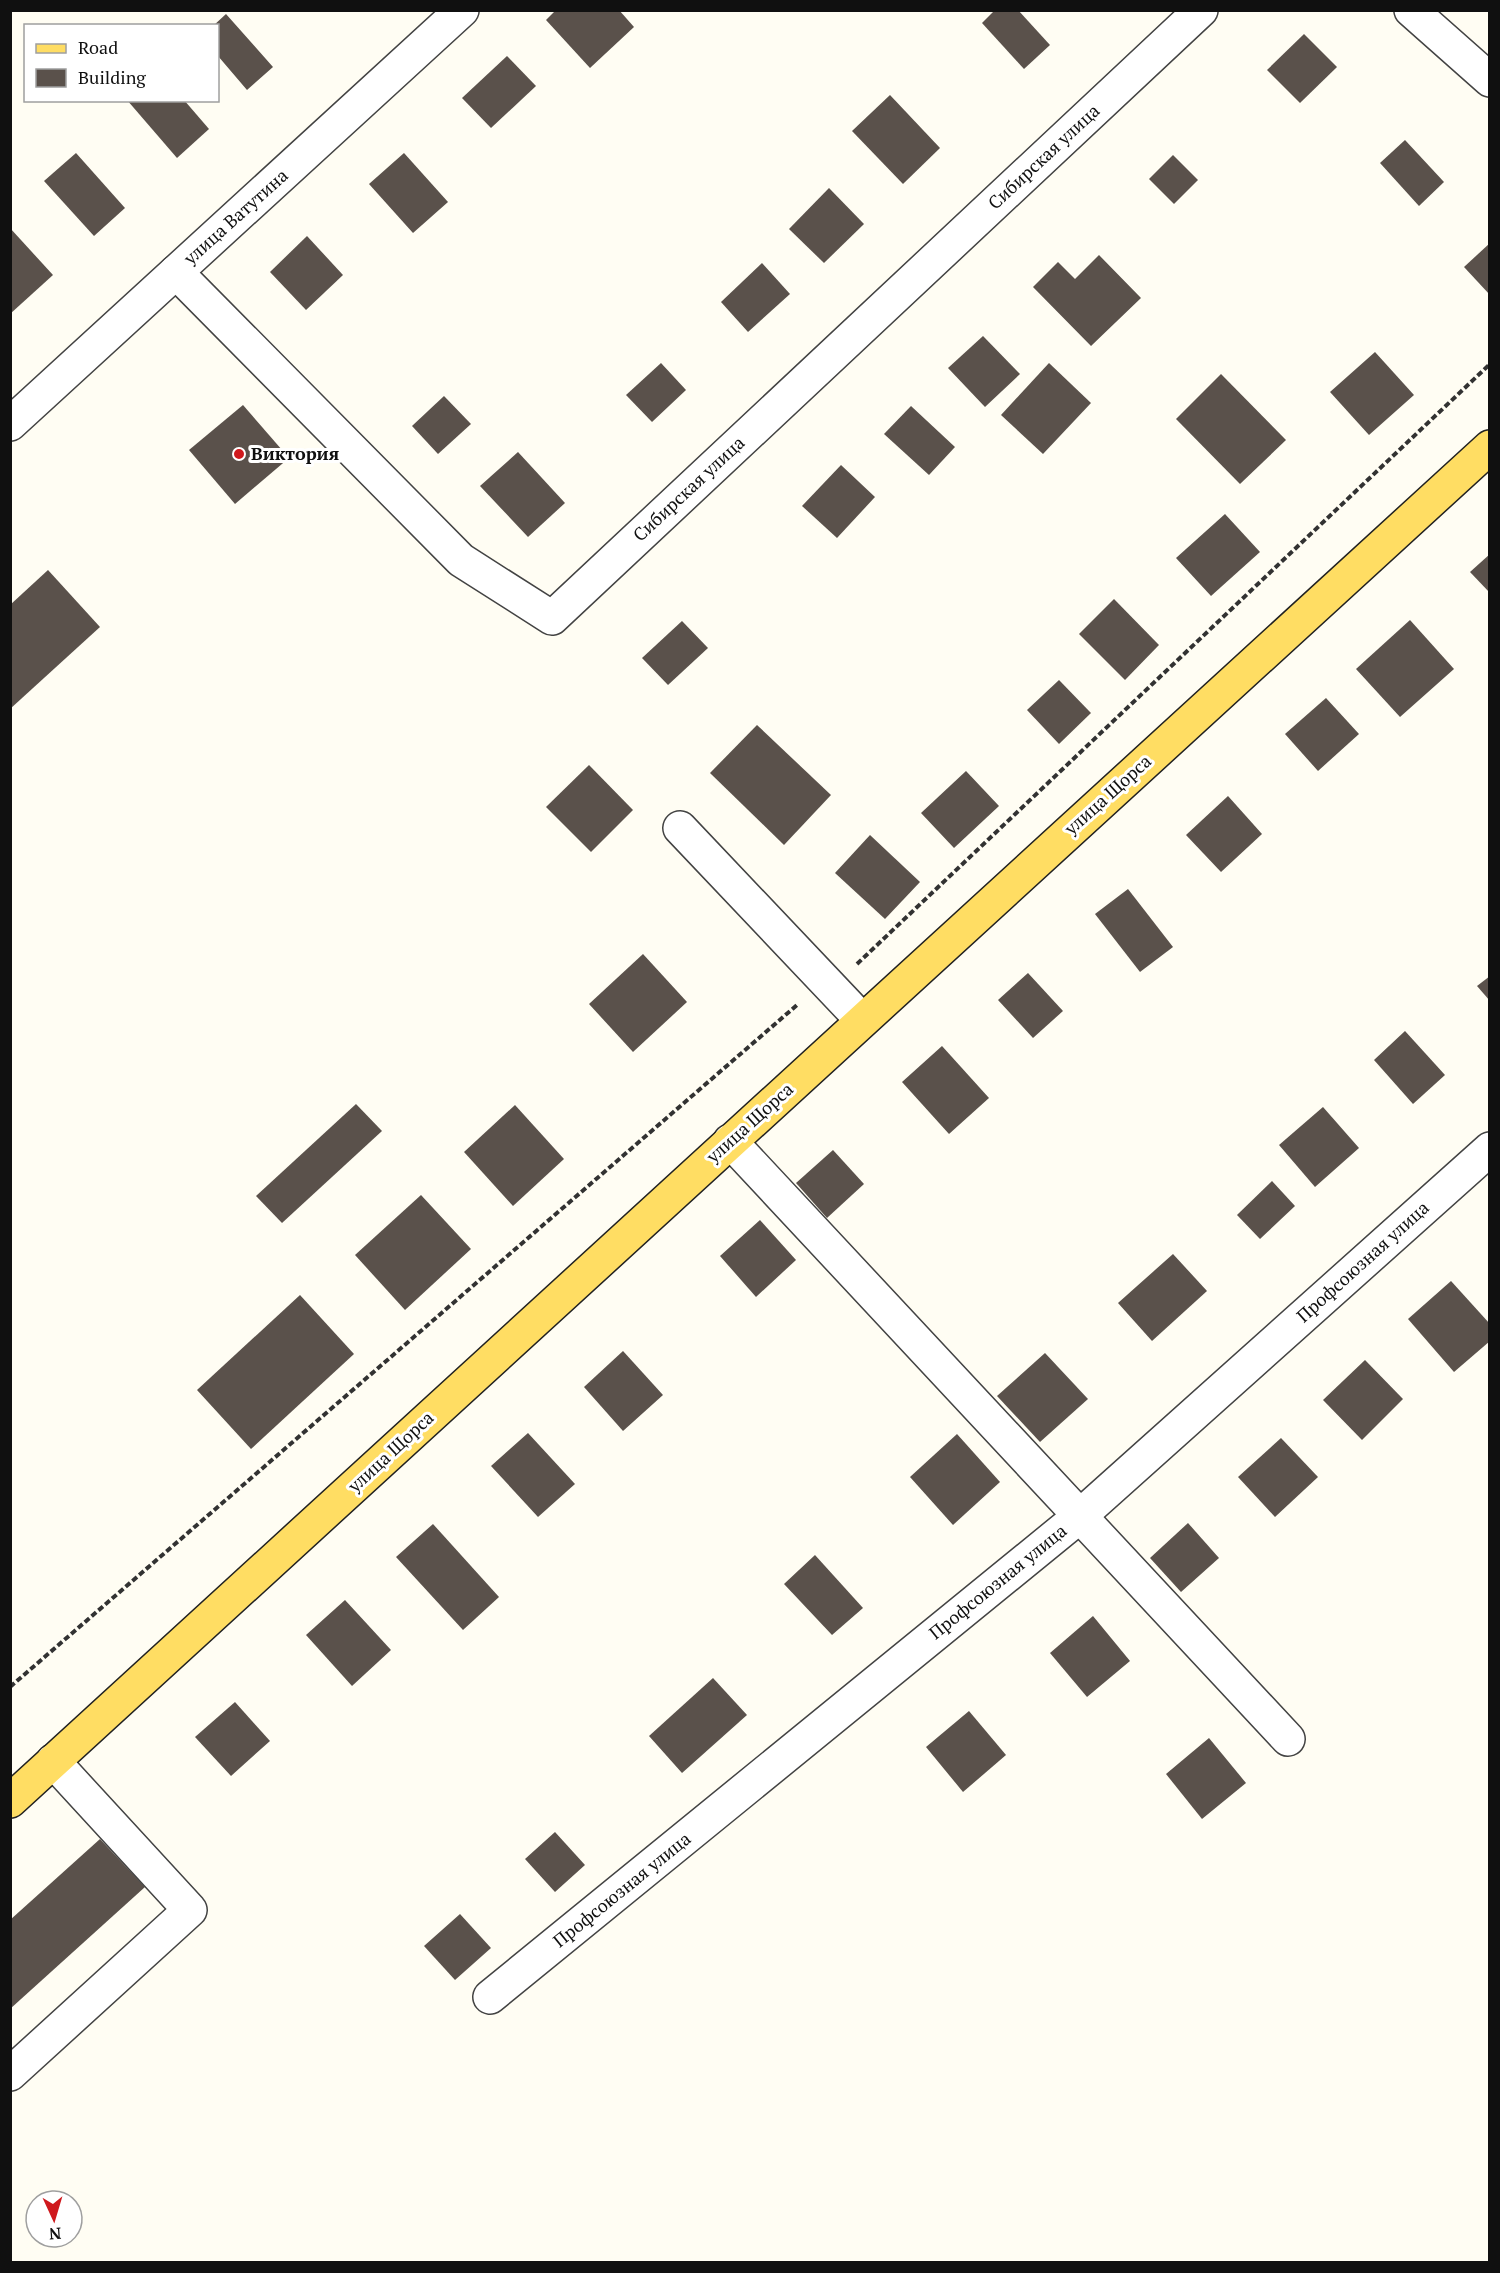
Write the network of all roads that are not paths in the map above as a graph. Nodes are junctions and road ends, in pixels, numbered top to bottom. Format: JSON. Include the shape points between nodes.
{"nodes":[{"id":1,"x":462,"y":10,"type":"edge"},
{"id":2,"x":1202,"y":10,"type":"edge"},
{"id":3,"x":1411,"y":10,"type":"edge"},
{"id":4,"x":1490,"y":80,"type":"edge"},
{"id":5,"x":176,"y":272,"type":"junction"},
{"id":6,"x":10,"y":424,"type":"edge"},
{"id":7,"x":1490,"y":447,"type":"edge"},
{"id":8,"x":680,"y":828,"type":"dead end"},
{"id":9,"x":862,"y":1020,"type":"junction"},
{"id":10,"x":730,"y":1141,"type":"junction"},
{"id":11,"x":1490,"y":1149,"type":"edge"},
{"id":12,"x":1080,"y":1516,"type":"junction"},
{"id":13,"x":1288,"y":1739,"type":"dead end"},
{"id":14,"x":53,"y":1761,"type":"junction"},
{"id":15,"x":10,"y":1801,"type":"edge"},
{"id":16,"x":490,"y":1997,"type":"dead end"},
{"id":17,"x":10,"y":2074,"type":"edge"}],
"edges":[{"from":1,"to":5,"type":"street","name":"улица Ватутина"},
{"from":2,"to":5,"type":"street","name":"Сибирская улица","via":[[552,618],[461,560]]},
{"from":3,"to":4,"type":"street"},
{"from":5,"to":6,"type":"street","name":"улица Ватутина"},
{"from":7,"to":9,"type":"main road","name":"улица Щорса"},
{"from":8,"to":9,"type":"street"},
{"from":9,"to":10,"type":"main road","name":"улица Щорса"},
{"from":10,"to":12,"type":"street"},
{"from":10,"to":14,"type":"main road","name":"улица Щорса"},
{"from":11,"to":12,"type":"street","name":"Профсоюзная улица"},
{"from":12,"to":13,"type":"street"},
{"from":12,"to":16,"type":"street","name":"Профсоюзная улица"},
{"from":14,"to":15,"type":"main road","name":"улица Щорса"},
{"from":14,"to":17,"type":"street","via":[[190,1910]]}]}
